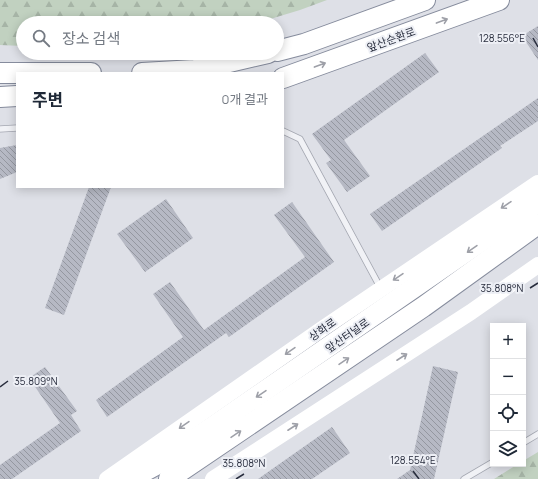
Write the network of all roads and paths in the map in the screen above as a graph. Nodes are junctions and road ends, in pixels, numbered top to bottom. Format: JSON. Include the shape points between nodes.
{"nodes":[{"id":1,"x":425,"y":0,"type":"edge"},
{"id":2,"x":499,"y":0,"type":"edge"},
{"id":3,"x":284,"y":49,"type":"edge"},
{"id":4,"x":238,"y":60,"type":"edge"},
{"id":5,"x":160,"y":72,"type":"edge"},
{"id":6,"x":0,"y":73,"type":"edge"},
{"id":7,"x":16,"y":73,"type":"edge"},
{"id":8,"x":284,"y":78,"type":"edge"},
{"id":9,"x":16,"y":96,"type":"edge"},
{"id":10,"x":0,"y":97,"type":"edge"},
{"id":11,"x":16,"y":128,"type":"edge"},
{"id":12,"x":0,"y":129,"type":"edge"},
{"id":13,"x":284,"y":131,"type":"edge"},
{"id":14,"x":538,"y":183,"type":"edge"},
{"id":15,"x":538,"y":202,"type":"edge"},
{"id":16,"x":538,"y":224,"type":"edge"},
{"id":17,"x":538,"y":265,"type":"edge"},
{"id":18,"x":381,"y":289,"type":"junction"},
{"id":19,"x":538,"y":434,"type":"edge"},
{"id":20,"x":526,"y":441,"type":"edge"},
{"id":21,"x":490,"y":464,"type":"edge"},
{"id":22,"x":162,"y":472,"type":"edge"},
{"id":23,"x":108,"y":479,"type":"edge"},
{"id":24,"x":130,"y":479,"type":"edge"},
{"id":25,"x":213,"y":479,"type":"edge"},
{"id":26,"x":464,"y":479,"type":"edge"}],
"edges":[{"from":1,"to":3,"type":"highway"},
{"from":8,"to":2,"type":"highway","name":"앞산순환로","one_way":true},
{"from":4,"to":5,"type":"highway","via":[[195,70]]},
{"from":6,"to":7,"type":"highway"},
{"from":9,"to":10,"type":"highway"},
{"from":11,"to":12,"type":"lane"},
{"from":13,"to":18,"type":"lane","via":[[300,139]]},
{"from":14,"to":18,"type":"main road","name":"상화로","one_way":true},
{"from":15,"to":22,"type":"highway","name":"앞산터널로","one_way":true,"via":[[343,338]]},
{"from":22,"to":16,"type":"highway","name":"앞산터널로","one_way":true,"via":[[423,307]]},
{"from":25,"to":17,"type":"main road","one_way":true,"via":[[471,312]]},
{"from":18,"to":23,"type":"main road","name":"상화로","one_way":true},
{"from":19,"to":20,"type":"lane"},
{"from":21,"to":26,"type":"lane"},
{"from":22,"to":24,"type":"highway"}]}
